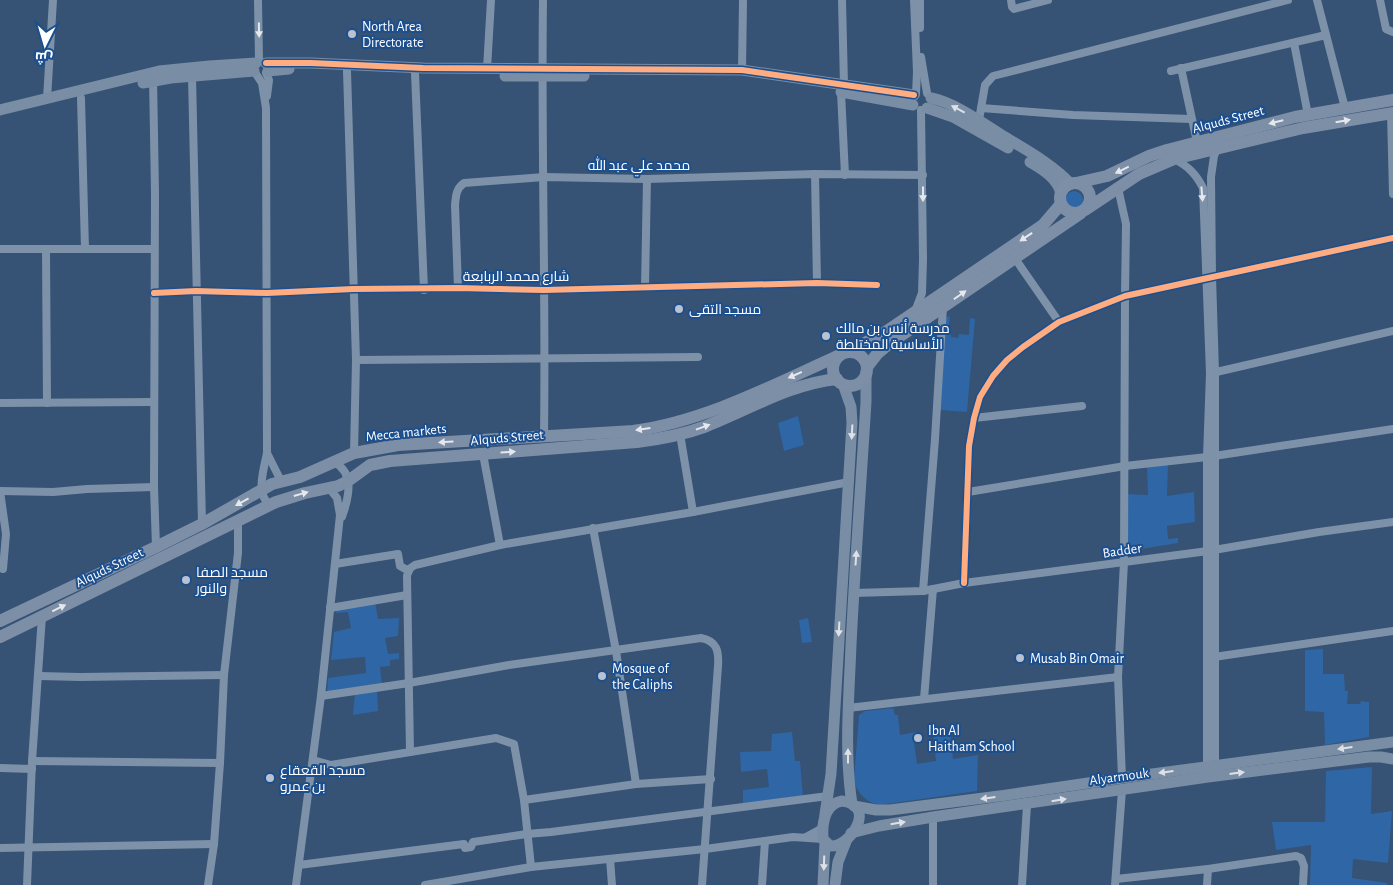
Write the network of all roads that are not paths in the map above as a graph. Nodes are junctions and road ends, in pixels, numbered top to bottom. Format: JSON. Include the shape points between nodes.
{"nodes":[{"id":1,"x":52,"y":0,"type":"edge"},
{"id":2,"x":258,"y":0,"type":"edge"},
{"id":3,"x":491,"y":0,"type":"edge"},
{"id":4,"x":543,"y":0,"type":"edge"},
{"id":5,"x":743,"y":0,"type":"edge"},
{"id":6,"x":842,"y":0,"type":"edge"},
{"id":7,"x":914,"y":0,"type":"edge"},
{"id":8,"x":920,"y":0,"type":"edge"},
{"id":9,"x":1011,"y":0,"type":"edge"},
{"id":10,"x":1048,"y":0,"type":"edge"},
{"id":11,"x":1288,"y":0,"type":"edge"},
{"id":12,"x":1317,"y":0,"type":"edge"},
{"id":13,"x":1380,"y":0,"type":"edge"},
{"id":14,"x":1393,"y":32,"type":"edge"},
{"id":15,"x":1326,"y":35,"type":"junction"},
{"id":16,"x":1294,"y":44,"type":"junction"},
{"id":17,"x":261,"y":68,"type":"junction"},
{"id":18,"x":1181,"y":68,"type":"junction"},
{"id":19,"x":487,"y":69,"type":"junction"},
{"id":20,"x":742,"y":70,"type":"junction"},
{"id":21,"x":347,"y":71,"type":"junction"},
{"id":22,"x":1171,"y":71,"type":"dead end"},
{"id":23,"x":541,"y":72,"type":"junction"},
{"id":24,"x":415,"y":73,"type":"junction"},
{"id":25,"x":192,"y":76,"type":"junction"},
{"id":26,"x":153,"y":77,"type":"junction"},
{"id":27,"x":843,"y":89,"type":"junction"},
{"id":28,"x":81,"y":98,"type":"junction"},
{"id":29,"x":47,"y":99,"type":"junction"},
{"id":30,"x":921,"y":100,"type":"junction"},
{"id":31,"x":1393,"y":100,"type":"edge"},
{"id":32,"x":982,"y":108,"type":"junction"},
{"id":33,"x":1345,"y":108,"type":"junction"},
{"id":34,"x":0,"y":110,"type":"edge"},
{"id":35,"x":1392,"y":113,"type":"edge"},
{"id":36,"x":1308,"y":115,"type":"junction"},
{"id":37,"x":0,"y":117,"type":"edge"},
{"id":38,"x":1191,"y":119,"type":"junction"},
{"id":39,"x":979,"y":120,"type":"junction"},
{"id":40,"x":1197,"y":142,"type":"junction"},
{"id":41,"x":1218,"y":147,"type":"junction"},
{"id":42,"x":1174,"y":158,"type":"junction"},
{"id":43,"x":815,"y":174,"type":"junction"},
{"id":44,"x":845,"y":175,"type":"junction"},
{"id":45,"x":922,"y":175,"type":"junction"},
{"id":46,"x":544,"y":177,"type":"junction"},
{"id":47,"x":647,"y":179,"type":"junction"},
{"id":48,"x":1073,"y":183,"type":"junction"},
{"id":49,"x":1118,"y":188,"type":"junction"},
{"id":50,"x":1393,"y":194,"type":"edge"},
{"id":51,"x":1061,"y":198,"type":"junction"},
{"id":52,"x":1083,"y":212,"type":"junction"},
{"id":53,"x":1393,"y":238,"type":"edge"},
{"id":54,"x":0,"y":249,"type":"edge"},
{"id":55,"x":85,"y":249,"type":"junction"},
{"id":56,"x":154,"y":249,"type":"junction"},
{"id":57,"x":46,"y":250,"type":"junction"},
{"id":58,"x":1014,"y":257,"type":"junction"},
{"id":59,"x":1208,"y":278,"type":"junction"},
{"id":60,"x":816,"y":283,"type":"junction"},
{"id":61,"x":877,"y":285,"type":"dead end"},
{"id":62,"x":458,"y":288,"type":"junction"},
{"id":63,"x":645,"y":288,"type":"junction"},
{"id":64,"x":353,"y":289,"type":"junction"},
{"id":65,"x":424,"y":290,"type":"junction"},
{"id":66,"x":544,"y":290,"type":"junction"},
{"id":67,"x":196,"y":291,"type":"junction"},
{"id":68,"x":154,"y":292,"type":"junction"},
{"id":69,"x":267,"y":293,"type":"junction"},
{"id":70,"x":1125,"y":296,"type":"junction"},
{"id":71,"x":942,"y":307,"type":"junction"},
{"id":72,"x":914,"y":313,"type":"junction"},
{"id":73,"x":1059,"y":322,"type":"junction"},
{"id":74,"x":1393,"y":331,"type":"edge"},
{"id":75,"x":844,"y":354,"type":"junction"},
{"id":76,"x":698,"y":357,"type":"dead end"},
{"id":77,"x":545,"y":359,"type":"junction"},
{"id":78,"x":356,"y":360,"type":"junction"},
{"id":79,"x":866,"y":369,"type":"junction"},
{"id":80,"x":1212,"y":373,"type":"junction"},
{"id":81,"x":840,"y":382,"type":"junction"},
{"id":82,"x":153,"y":402,"type":"junction"},
{"id":83,"x":0,"y":403,"type":"edge"},
{"id":84,"x":47,"y":403,"type":"junction"},
{"id":85,"x":1082,"y":406,"type":"dead end"},
{"id":86,"x":974,"y":418,"type":"junction"},
{"id":87,"x":1393,"y":429,"type":"edge"},
{"id":88,"x":680,"y":434,"type":"junction"},
{"id":89,"x":544,"y":436,"type":"junction"},
{"id":90,"x":266,"y":453,"type":"junction"},
{"id":91,"x":354,"y":454,"type":"junction"},
{"id":92,"x":483,"y":454,"type":"junction"},
{"id":93,"x":1211,"y":456,"type":"junction"},
{"id":94,"x":334,"y":462,"type":"junction"},
{"id":95,"x":1126,"y":466,"type":"junction"},
{"id":96,"x":281,"y":481,"type":"junction"},
{"id":97,"x":348,"y":481,"type":"junction"},
{"id":98,"x":849,"y":482,"type":"junction"},
{"id":99,"x":154,"y":487,"type":"junction"},
{"id":100,"x":329,"y":488,"type":"junction"},
{"id":101,"x":0,"y":491,"type":"edge"},
{"id":102,"x":261,"y":492,"type":"junction"},
{"id":103,"x":968,"y":492,"type":"junction"},
{"id":104,"x":270,"y":505,"type":"junction"},
{"id":105,"x":694,"y":512,"type":"junction"},
{"id":106,"x":238,"y":522,"type":"junction"},
{"id":107,"x":1393,"y":522,"type":"edge"},
{"id":108,"x":202,"y":524,"type":"junction"},
{"id":109,"x":338,"y":528,"type":"junction"},
{"id":110,"x":593,"y":528,"type":"junction"},
{"id":111,"x":500,"y":545,"type":"junction"},
{"id":112,"x":156,"y":547,"type":"junction"},
{"id":113,"x":1211,"y":550,"type":"junction"},
{"id":114,"x":1124,"y":562,"type":"junction"},
{"id":115,"x":334,"y":564,"type":"junction"},
{"id":116,"x":2,"y":569,"type":"dead end"},
{"id":117,"x":409,"y":571,"type":"junction"},
{"id":118,"x":964,"y":584,"type":"junction"},
{"id":119,"x":933,"y":589,"type":"junction"},
{"id":120,"x":923,"y":591,"type":"junction"},
{"id":121,"x":854,"y":593,"type":"junction"},
{"id":122,"x":407,"y":595,"type":"junction"},
{"id":123,"x":330,"y":608,"type":"junction"},
{"id":124,"x":42,"y":616,"type":"junction"},
{"id":125,"x":0,"y":621,"type":"edge"},
{"id":126,"x":1393,"y":631,"type":"edge"},
{"id":127,"x":0,"y":637,"type":"edge"},
{"id":128,"x":616,"y":651,"type":"junction"},
{"id":129,"x":1214,"y":657,"type":"junction"},
{"id":130,"x":224,"y":675,"type":"junction"},
{"id":131,"x":39,"y":676,"type":"junction"},
{"id":132,"x":1118,"y":677,"type":"junction"},
{"id":133,"x":409,"y":684,"type":"junction"},
{"id":134,"x":321,"y":696,"type":"junction"},
{"id":135,"x":924,"y":699,"type":"junction"},
{"id":136,"x":848,"y":708,"type":"junction"},
{"id":137,"x":1393,"y":742,"type":"edge"},
{"id":138,"x":410,"y":752,"type":"junction"},
{"id":139,"x":1393,"y":759,"type":"edge"},
{"id":140,"x":313,"y":760,"type":"junction"},
{"id":141,"x":220,"y":763,"type":"junction"},
{"id":142,"x":32,"y":765,"type":"junction"},
{"id":143,"x":0,"y":768,"type":"edge"},
{"id":144,"x":1211,"y":771,"type":"junction"},
{"id":145,"x":1122,"y":778,"type":"junction"},
{"id":146,"x":711,"y":779,"type":"junction"},
{"id":147,"x":636,"y":784,"type":"junction"},
{"id":148,"x":1122,"y":790,"type":"junction"},
{"id":149,"x":828,"y":796,"type":"junction"},
{"id":150,"x":524,"y":800,"type":"junction"},
{"id":151,"x":853,"y":805,"type":"junction"},
{"id":152,"x":1027,"y":805,"type":"junction"},
{"id":153,"x":709,"y":811,"type":"junction"},
{"id":154,"x":933,"y":817,"type":"junction"},
{"id":155,"x":825,"y":819,"type":"junction"},
{"id":156,"x":528,"y":834,"type":"junction"},
{"id":157,"x":849,"y":835,"type":"junction"},
{"id":158,"x":806,"y":837,"type":"junction"},
{"id":159,"x":824,"y":840,"type":"junction"},
{"id":160,"x":765,"y":841,"type":"junction"},
{"id":161,"x":214,"y":844,"type":"junction"},
{"id":162,"x":28,"y":847,"type":"junction"},
{"id":163,"x":0,"y":848,"type":"edge"},
{"id":164,"x":705,"y":849,"type":"junction"},
{"id":165,"x":610,"y":859,"type":"junction"},
{"id":166,"x":299,"y":865,"type":"junction"},
{"id":167,"x":531,"y":866,"type":"junction"},
{"id":168,"x":1208,"y":869,"type":"junction"},
{"id":169,"x":468,"y":882,"type":"edge"},
{"id":170,"x":1116,"y":882,"type":"edge"},
{"id":171,"x":27,"y":885,"type":"edge"},
{"id":172,"x":208,"y":885,"type":"edge"},
{"id":173,"x":296,"y":885,"type":"edge"},
{"id":174,"x":425,"y":885,"type":"edge"},
{"id":175,"x":612,"y":885,"type":"edge"},
{"id":176,"x":702,"y":885,"type":"edge"},
{"id":177,"x":762,"y":885,"type":"edge"},
{"id":178,"x":823,"y":885,"type":"edge"},
{"id":179,"x":835,"y":885,"type":"edge"},
{"id":180,"x":933,"y":885,"type":"edge"},
{"id":181,"x":1022,"y":885,"type":"edge"},
{"id":182,"x":1206,"y":885,"type":"edge"},
{"id":183,"x":1303,"y":885,"type":"edge"}],
"edges":[{"from":1,"to":29,"type":"street"},
{"from":2,"to":17,"type":"street","one_way":true},
{"from":3,"to":19,"type":"street"},
{"from":4,"to":23,"type":"street"},
{"from":5,"to":20,"type":"street"},
{"from":6,"to":27,"type":"street"},
{"from":7,"to":30,"type":"street"},
{"from":8,"to":30,"type":"street"},
{"from":9,"to":10,"type":"street","via":[[1014,9]]},
{"from":11,"to":32,"type":"street","via":[[996,75],[985,84]]},
{"from":12,"to":15,"type":"street"},
{"from":13,"to":14,"type":"street","via":[[1386,29]]},
{"from":15,"to":16,"type":"street"},
{"from":15,"to":33,"type":"street"},
{"from":16,"to":18,"type":"street"},
{"from":16,"to":36,"type":"street"},
{"from":17,"to":19,"type":"street","via":[[311,63]]},
{"from":17,"to":21,"type":"street"},
{"from":17,"to":25,"type":"street"},
{"from":17,"to":26,"type":"street","via":[[209,66]]},
{"from":17,"to":69,"type":"street","via":[[266,108]]},
{"from":18,"to":22,"type":"street"},
{"from":18,"to":38,"type":"street"},
{"from":19,"to":23,"type":"street"},
{"from":20,"to":23,"type":"street"},
{"from":20,"to":27,"type":"street"},
{"from":21,"to":24,"type":"street"},
{"from":21,"to":64,"type":"street"},
{"from":23,"to":24,"type":"street"},
{"from":23,"to":27,"type":"street","via":[[727,76]]},
{"from":23,"to":46,"type":"street"},
{"from":24,"to":65,"type":"street"},
{"from":25,"to":26,"type":"street"},
{"from":25,"to":67,"type":"street"},
{"from":26,"to":28,"type":"street"},
{"from":26,"to":29,"type":"street"},
{"from":26,"to":56,"type":"street"},
{"from":27,"to":30,"type":"street"},
{"from":27,"to":44,"type":"street"},
{"from":28,"to":37,"type":"street"},
{"from":28,"to":55,"type":"street"},
{"from":29,"to":34,"type":"street"},
{"from":39,"to":30,"type":"street","one_way":true,"via":[[943,101]]},
{"from":30,"to":45,"type":"street"},
{"from":30,"to":51,"type":"street","via":[[978,130],[1054,178]]},
{"from":31,"to":33,"type":"main road","name":"Alquds Street"},
{"from":32,"to":38,"type":"street"},
{"from":32,"to":39,"type":"street"},
{"from":33,"to":36,"type":"main road","name":"Alquds Street"},
{"from":41,"to":35,"type":"main road","name":"Alquds Street","one_way":true},
{"from":35,"to":50,"type":"street"},
{"from":36,"to":40,"type":"main road","name":"Alquds Street","one_way":true},
{"from":38,"to":40,"type":"street"},
{"from":39,"to":48,"type":"street"},
{"from":40,"to":48,"type":"main road","name":"Alquds Street","one_way":true,"via":[[1148,156],[1107,176]]},
{"from":41,"to":42,"type":"main road","name":"Alquds Street"},
{"from":41,"to":59,"type":"street","via":[[1211,177]]},
{"from":42,"to":49,"type":"main road","name":"Alquds Street"},
{"from":42,"to":59,"type":"street","one_way":true,"via":[[1192,171],[1203,188]]},
{"from":43,"to":44,"type":"street","name":"محمد علي عبد الله"},
{"from":43,"to":47,"type":"street","name":"محمد علي عبد الله"},
{"from":43,"to":60,"type":"street"},
{"from":44,"to":45,"type":"street","name":"محمد علي عبد الله"},
{"from":45,"to":72,"type":"street","one_way":true,"via":[[922,293]]},
{"from":46,"to":47,"type":"street","name":"محمد علي عبد الله"},
{"from":46,"to":62,"type":"street","name":"محمد علي عبد الله","via":[[471,181],[458,187],[455,204]]},
{"from":46,"to":66,"type":"street"},
{"from":47,"to":63,"type":"street"},
{"from":48,"to":51,"type":"main road","via":[[1064,189]]},
{"from":48,"to":52,"type":"main road","via":[[1086,187],[1091,196]]},
{"from":49,"to":52,"type":"main road","name":"Alquds Street"},
{"from":49,"to":70,"type":"street","via":[[1126,217]]},
{"from":51,"to":52,"type":"main road","via":[[1067,211]]},
{"from":51,"to":72,"type":"main road","one_way":true,"via":[[1043,225]]},
{"from":52,"to":58,"type":"main road","name":"Alquds Street"},
{"from":53,"to":59,"type":"street"},
{"from":54,"to":57,"type":"street"},
{"from":55,"to":56,"type":"street"},
{"from":55,"to":57,"type":"street"},
{"from":56,"to":68,"type":"street"},
{"from":57,"to":84,"type":"street"},
{"from":71,"to":58,"type":"main road","name":"Alquds Street","one_way":true},
{"from":58,"to":73,"type":"street"},
{"from":59,"to":70,"type":"street"},
{"from":59,"to":80,"type":"street"},
{"from":60,"to":61,"type":"street","name":"شارع محمد الربابعة"},
{"from":60,"to":63,"type":"street","name":"شارع محمد الربابعة"},
{"from":62,"to":65,"type":"street","name":"شارع محمد الربابعة"},
{"from":62,"to":66,"type":"street","name":"شارع محمد الربابعة"},
{"from":63,"to":66,"type":"street","name":"شارع محمد الربابعة"},
{"from":64,"to":65,"type":"street","name":"شارع محمد الربابعة"},
{"from":64,"to":69,"type":"street","name":"شارع محمد الربابعة"},
{"from":64,"to":78,"type":"street"},
{"from":66,"to":77,"type":"street"},
{"from":67,"to":68,"type":"street","name":"شارع محمد الربابعة"},
{"from":67,"to":69,"type":"street","name":"شارع محمد الربابعة"},
{"from":67,"to":108,"type":"street"},
{"from":68,"to":82,"type":"street"},
{"from":69,"to":90,"type":"street"},
{"from":70,"to":73,"type":"street"},
{"from":70,"to":95,"type":"street"},
{"from":71,"to":79,"type":"main road","name":"Alquds Street","via":[[890,343]]},
{"from":71,"to":120,"type":"street","via":[[936,439]]},
{"from":72,"to":75,"type":"main road"},
{"from":73,"to":86,"type":"street","via":[[1008,360],[993,376],[980,397]]},
{"from":74,"to":80,"type":"street"},
{"from":75,"to":79,"type":"main road","via":[[860,356]]},
{"from":75,"to":81,"type":"main road","via":[[833,366]]},
{"from":75,"to":89,"type":"main road","name":"Mecca markets","one_way":true,"via":[[721,408],[678,423],[633,431]]},
{"from":76,"to":77,"type":"street"},
{"from":77,"to":78,"type":"street"},
{"from":77,"to":89,"type":"street"},
{"from":78,"to":91,"type":"street"},
{"from":79,"to":81,"type":"main road","via":[[863,379],[856,384]]},
{"from":121,"to":79,"type":"street","one_way":true},
{"from":80,"to":93,"type":"street"},
{"from":88,"to":81,"type":"main road","name":"Alquds Street","one_way":true,"via":[[793,388],[814,382]]},
{"from":81,"to":98,"type":"street","one_way":true,"via":[[849,399],[852,415]]},
{"from":82,"to":84,"type":"street"},
{"from":82,"to":99,"type":"street"},
{"from":83,"to":84,"type":"street"},
{"from":85,"to":86,"type":"street"},
{"from":86,"to":103,"type":"street","via":[[969,446]]},
{"from":87,"to":93,"type":"street"},
{"from":92,"to":88,"type":"main road","name":"Alquds Street","one_way":true,"via":[[637,442]]},
{"from":88,"to":105,"type":"street"},
{"from":89,"to":91,"type":"main road","name":"Mecca markets","one_way":true,"via":[[398,445]]},
{"from":90,"to":96,"type":"street"},
{"from":90,"to":102,"type":"street"},
{"from":91,"to":94,"type":"main road","name":"Mecca markets"},
{"from":92,"to":97,"type":"main road","name":"Alquds Street","via":[[377,464],[364,468]]},
{"from":92,"to":111,"type":"street"},
{"from":93,"to":95,"type":"street"},
{"from":93,"to":113,"type":"street"},
{"from":94,"to":96,"type":"main road","name":"Mecca markets"},
{"from":94,"to":97,"type":"street","via":[[344,469]]},
{"from":95,"to":103,"type":"street"},
{"from":95,"to":114,"type":"street"},
{"from":96,"to":102,"type":"main road","name":"Mecca markets"},
{"from":97,"to":100,"type":"main road","name":"Alquds Street"},
{"from":97,"to":109,"type":"street","via":[[347,505]]},
{"from":98,"to":105,"type":"street"},
{"from":98,"to":149,"type":"street","one_way":true},
{"from":99,"to":101,"type":"street"},
{"from":99,"to":112,"type":"street"},
{"from":104,"to":100,"type":"main road","name":"Alquds Street","one_way":true},
{"from":100,"to":109,"type":"street","via":[[339,502]]},
{"from":101,"to":116,"type":"street","via":[[6,534]]},
{"from":102,"to":104,"type":"street"},
{"from":102,"to":108,"type":"main road","name":"Mecca markets","one_way":true},
{"from":103,"to":118,"type":"street"},
{"from":104,"to":106,"type":"main road","name":"Alquds Street"},
{"from":105,"to":110,"type":"street"},
{"from":124,"to":106,"type":"main road","name":"Alquds Street","one_way":true},
{"from":106,"to":130,"type":"street","via":[[238,553]]},
{"from":107,"to":113,"type":"street","name":"Badder"},
{"from":108,"to":112,"type":"main road","name":"Mecca markets"},
{"from":109,"to":115,"type":"street"},
{"from":110,"to":111,"type":"street"},
{"from":110,"to":128,"type":"street"},
{"from":111,"to":117,"type":"street","via":[[422,563]]},
{"from":112,"to":125,"type":"main road","name":"Mecca markets"},
{"from":113,"to":114,"type":"street","name":"Badder"},
{"from":113,"to":129,"type":"street"},
{"from":113,"to":144,"type":"street"},
{"from":114,"to":118,"type":"street","name":"Badder"},
{"from":114,"to":132,"type":"street"},
{"from":115,"to":117,"type":"street","via":[[398,554],[400,566]]},
{"from":115,"to":123,"type":"street"},
{"from":117,"to":122,"type":"street"},
{"from":118,"to":119,"type":"street","name":"Badder"},
{"from":119,"to":120,"type":"street","name":"Badder"},
{"from":119,"to":135,"type":"street"},
{"from":120,"to":121,"type":"street","name":"Badder"},
{"from":121,"to":136,"type":"street"},
{"from":122,"to":123,"type":"street"},
{"from":122,"to":133,"type":"street"},
{"from":123,"to":134,"type":"street"},
{"from":124,"to":127,"type":"main road","name":"Alquds Street"},
{"from":124,"to":131,"type":"street"},
{"from":126,"to":129,"type":"street"},
{"from":128,"to":133,"type":"street","via":[[509,665]]},
{"from":128,"to":146,"type":"street","via":[[701,638],[708,639],[717,647]]},
{"from":128,"to":147,"type":"street"},
{"from":129,"to":144,"type":"street"},
{"from":130,"to":131,"type":"street"},
{"from":130,"to":141,"type":"street"},
{"from":131,"to":142,"type":"street"},
{"from":132,"to":135,"type":"street"},
{"from":132,"to":145,"type":"street"},
{"from":133,"to":134,"type":"street"},
{"from":133,"to":138,"type":"street"},
{"from":134,"to":140,"type":"street"},
{"from":135,"to":136,"type":"street"},
{"from":151,"to":136,"type":"street","one_way":true,"via":[[849,785]]},
{"from":137,"to":144,"type":"street","one_way":true},
{"from":138,"to":140,"type":"street","via":[[331,765]]},
{"from":138,"to":150,"type":"street","via":[[496,738],[510,742],[514,744]]},
{"from":144,"to":139,"type":"street","name":"Alyarmouk","one_way":true,"via":[[1369,757]]},
{"from":140,"to":166,"type":"street"},
{"from":141,"to":142,"type":"street"},
{"from":141,"to":161,"type":"street"},
{"from":142,"to":143,"type":"street"},
{"from":142,"to":162,"type":"street"},
{"from":144,"to":145,"type":"street","one_way":true},
{"from":144,"to":148,"type":"street","name":"Alyarmouk"},
{"from":145,"to":151,"type":"street","one_way":true,"via":[[890,810]]},
{"from":146,"to":147,"type":"street"},
{"from":146,"to":153,"type":"street"},
{"from":147,"to":150,"type":"street"},
{"from":152,"to":148,"type":"street","name":"Alyarmouk","one_way":true},
{"from":148,"to":170,"type":"street"},
{"from":149,"to":153,"type":"street"},
{"from":149,"to":155,"type":"street"},
{"from":150,"to":156,"type":"street"},
{"from":151,"to":155,"type":"street","via":[[847,801],[836,802],[827,809]]},
{"from":151,"to":157,"type":"street","via":[[859,822]]},
{"from":152,"to":154,"type":"street","name":"Alyarmouk"},
{"from":152,"to":181,"type":"street"},
{"from":153,"to":156,"type":"street"},
{"from":153,"to":164,"type":"street"},
{"from":157,"to":154,"type":"street","name":"Alyarmouk","one_way":true},
{"from":154,"to":180,"type":"street"},
{"from":155,"to":158,"type":"street","via":[[819,830]]},
{"from":155,"to":159,"type":"street"},
{"from":156,"to":166,"type":"street","via":[[474,842],[465,848],[464,844]]},
{"from":156,"to":167,"type":"street"},
{"from":157,"to":159,"type":"street","via":[[837,846],[830,846]]},
{"from":157,"to":179,"type":"street","via":[[838,862]]},
{"from":158,"to":159,"type":"street"},
{"from":158,"to":160,"type":"street"},
{"from":159,"to":178,"type":"street","one_way":true},
{"from":160,"to":164,"type":"street"},
{"from":160,"to":177,"type":"street"},
{"from":161,"to":162,"type":"street"},
{"from":161,"to":172,"type":"street"},
{"from":162,"to":163,"type":"street"},
{"from":162,"to":171,"type":"street"},
{"from":164,"to":165,"type":"street"},
{"from":164,"to":176,"type":"street"},
{"from":165,"to":167,"type":"street"},
{"from":165,"to":175,"type":"street"},
{"from":166,"to":173,"type":"street"},
{"from":167,"to":169,"type":"street"},
{"from":168,"to":170,"type":"street"},
{"from":168,"to":182,"type":"street"},
{"from":168,"to":183,"type":"street","via":[[1296,856],[1301,858],[1304,866]]},
{"from":169,"to":174,"type":"street"}]}
